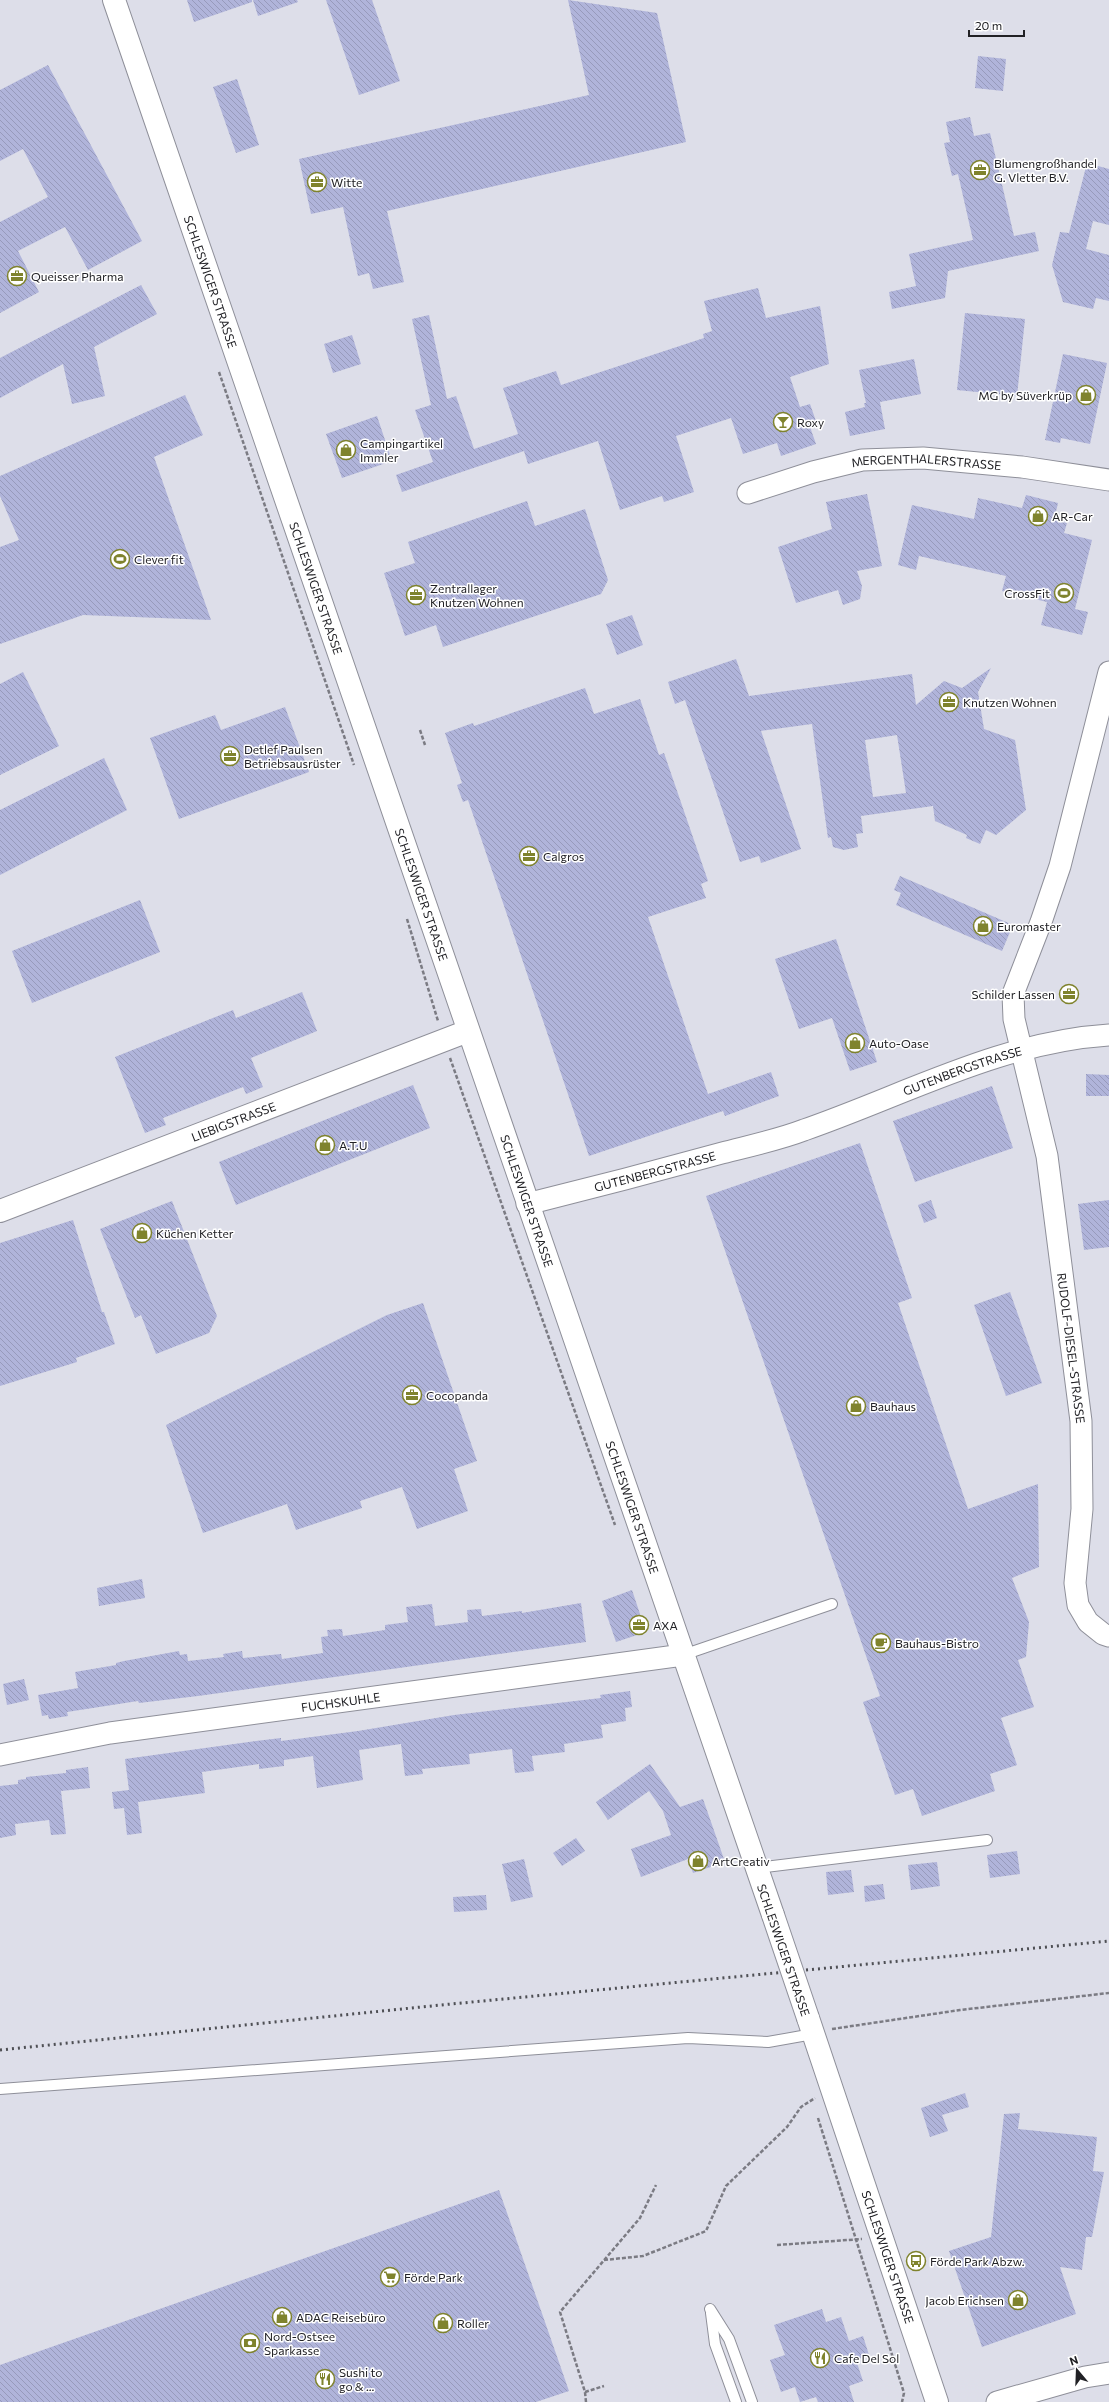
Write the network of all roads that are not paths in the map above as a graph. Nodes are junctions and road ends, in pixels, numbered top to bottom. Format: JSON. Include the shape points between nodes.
{"nodes":[{"id":1,"x":114,"y":0,"type":"edge"},
{"id":2,"x":1109,"y":480,"type":"edge"},
{"id":3,"x":748,"y":494,"type":"dead end"},
{"id":4,"x":1109,"y":672,"type":"edge"},
{"id":5,"x":468,"y":1031,"type":"junction"},
{"id":6,"x":1109,"y":1035,"type":"edge"},
{"id":7,"x":1021,"y":1048,"type":"junction"},
{"id":8,"x":527,"y":1204,"type":"junction"},
{"id":9,"x":0,"y":1211,"type":"edge"},
{"id":10,"x":832,"y":1604,"type":"dead end"},
{"id":11,"x":1109,"y":1636,"type":"edge"},
{"id":12,"x":683,"y":1655,"type":"junction"},
{"id":13,"x":0,"y":1756,"type":"edge"},
{"id":14,"x":987,"y":1840,"type":"dead end"},
{"id":15,"x":756,"y":1868,"type":"junction"},
{"id":16,"x":811,"y":2026,"type":"junction"},
{"id":17,"x":0,"y":2089,"type":"edge"},
{"id":18,"x":1109,"y":2373,"type":"edge"},
{"id":19,"x":736,"y":2402,"type":"edge"},
{"id":20,"x":752,"y":2402,"type":"edge"},
{"id":21,"x":937,"y":2402,"type":"edge"},
{"id":22,"x":997,"y":2402,"type":"edge"}],
"edges":[{"from":1,"to":5,"type":"main road","name":"SCHLESWIGER STRASSE"},
{"from":2,"to":3,"type":"street","name":"MERGENTHALERSTRASSE","via":[[1022,467],[923,458],[869,460],[813,472]]},
{"from":4,"to":7,"type":"street","name":"GUTENBERGSTRASSE","via":[[1060,866],[1012,994],[1014,1019]]},
{"from":5,"to":8,"type":"main road","name":"SCHLESWIGER STRASSE"},
{"from":5,"to":9,"type":"main road","name":"LIEBIGSTRASSE"},
{"from":6,"to":7,"type":"street"},
{"from":7,"to":8,"type":"street","name":"GUTENBERGSTRASSE","via":[[963,1067],[802,1131]]},
{"from":7,"to":11,"type":"street","name":"RUDOLF-DIESEL-STRASSE","via":[[1047,1156],[1081,1421],[1082,1508],[1074,1583],[1078,1605],[1088,1622]]},
{"from":8,"to":12,"type":"main road","name":"SCHLESWIGER STRASSE"},
{"from":10,"to":12,"type":"lane"},
{"from":12,"to":13,"type":"street","name":"FUCHSKUHLE","via":[[110,1733]]},
{"from":12,"to":15,"type":"main road","name":"SCHLESWIGER STRASSE"},
{"from":14,"to":15,"type":"lane"},
{"from":15,"to":16,"type":"main road","name":"SCHLESWIGER STRASSE","bridge":true},
{"from":16,"to":17,"type":"lane","via":[[768,2042],[688,2038]]},
{"from":16,"to":21,"type":"main road","name":"SCHLESWIGER STRASSE"},
{"from":18,"to":22,"type":"street","via":[[1084,2377]]},
{"from":19,"to":20,"type":"lane","via":[[715,2344],[710,2309],[729,2339]]}]}
